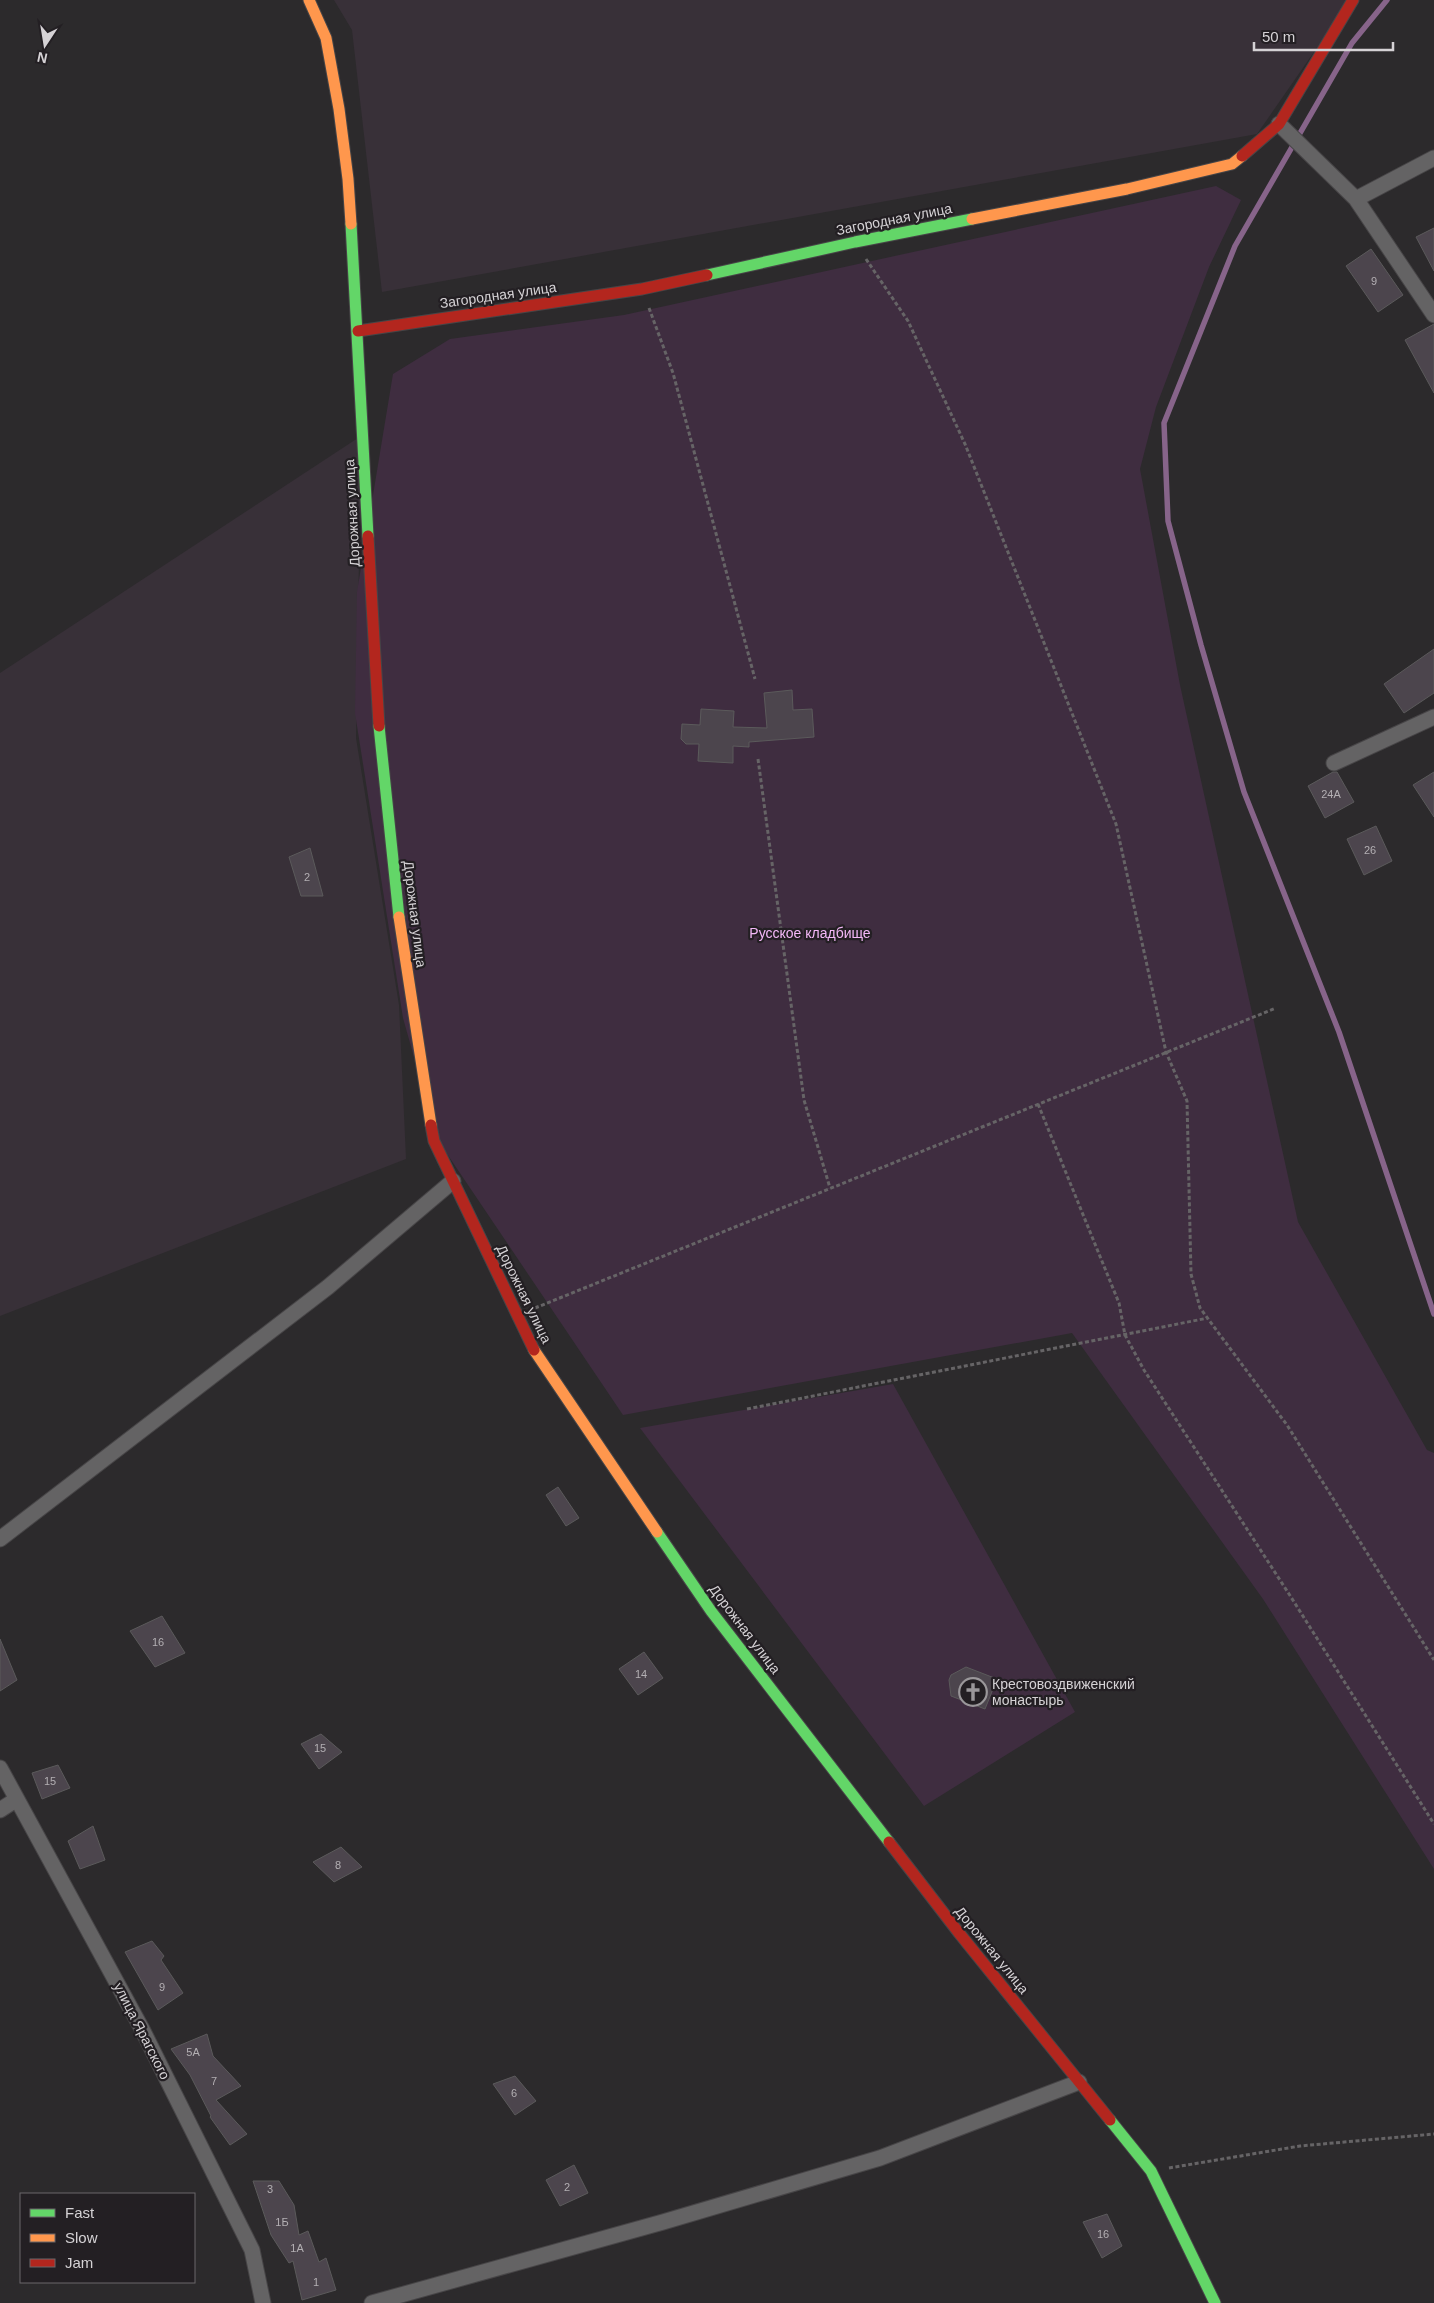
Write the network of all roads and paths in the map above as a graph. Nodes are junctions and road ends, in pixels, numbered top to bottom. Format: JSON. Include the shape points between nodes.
{"nodes":[{"id":1,"x":309,"y":0,"type":"edge"},
{"id":2,"x":1353,"y":0,"type":"edge"},
{"id":3,"x":1279,"y":124,"type":"junction"},
{"id":4,"x":1434,"y":158,"type":"edge"},
{"id":5,"x":1356,"y":198,"type":"junction"},
{"id":6,"x":855,"y":242,"type":"junction"},
{"id":7,"x":642,"y":289,"type":"junction"},
{"id":8,"x":1434,"y":315,"type":"edge"},
{"id":9,"x":358,"y":330,"type":"junction"},
{"id":10,"x":755,"y":680,"type":"dead end"},
{"id":11,"x":1434,"y":717,"type":"edge"},
{"id":12,"x":758,"y":759,"type":"dead end"},
{"id":13,"x":1334,"y":763,"type":"dead end"},
{"id":14,"x":1276,"y":1008,"type":"dead end"},
{"id":15,"x":1166,"y":1052,"type":"junction"},
{"id":16,"x":1038,"y":1104,"type":"junction"},
{"id":17,"x":453,"y":1181,"type":"junction"},
{"id":18,"x":830,"y":1188,"type":"junction"},
{"id":19,"x":517,"y":1316,"type":"junction"},
{"id":20,"x":1208,"y":1318,"type":"junction"},
{"id":21,"x":1125,"y":1335,"type":"junction"},
{"id":22,"x":747,"y":1410,"type":"dead end"},
{"id":23,"x":0,"y":1539,"type":"edge"},
{"id":24,"x":1434,"y":1660,"type":"edge"},
{"id":25,"x":0,"y":1768,"type":"edge"},
{"id":26,"x":17,"y":1799,"type":"junction"},
{"id":27,"x":0,"y":1810,"type":"edge"},
{"id":28,"x":1434,"y":1824,"type":"edge"},
{"id":29,"x":1079,"y":2082,"type":"junction"},
{"id":30,"x":1434,"y":2134,"type":"edge"},
{"id":31,"x":1151,"y":2171,"type":"junction"},
{"id":32,"x":264,"y":2303,"type":"edge"},
{"id":33,"x":372,"y":2303,"type":"edge"},
{"id":34,"x":1215,"y":2303,"type":"edge"}],
"edges":[{"from":1,"to":9,"type":"street","name":"Дорожная улица","via":[[326,38],[339,109],[348,179]]},
{"from":2,"to":3,"type":"street","name":"Загородная улица"},
{"from":3,"to":5,"type":"street"},
{"from":3,"to":6,"type":"street","name":"Загородная улица","via":[[1232,164],[1127,189]]},
{"from":4,"to":5,"type":"street"},
{"from":5,"to":8,"type":"street"},
{"from":6,"to":7,"type":"street","name":"Загородная улица"},
{"from":6,"to":15,"type":"path","via":[[908,321],[965,444],[1116,824]]},
{"from":7,"to":9,"type":"street","name":"Загородная улица"},
{"from":7,"to":10,"type":"path","via":[[673,373]]},
{"from":9,"to":17,"type":"street","name":"Дорожная улица","via":[[377,706],[399,920],[434,1141]]},
{"from":11,"to":13,"type":"street"},
{"from":12,"to":18,"type":"path","via":[[804,1100]]},
{"from":14,"to":15,"type":"path"},
{"from":15,"to":16,"type":"path"},
{"from":15,"to":20,"type":"path","via":[[1187,1101],[1192,1274],[1200,1308]]},
{"from":16,"to":18,"type":"path"},
{"from":16,"to":21,"type":"path","via":[[1119,1303]]},
{"from":17,"to":19,"type":"street","name":"Дорожная улица"},
{"from":17,"to":23,"type":"street","via":[[328,1287]]},
{"from":18,"to":19,"type":"path"},
{"from":19,"to":29,"type":"street","name":"Дорожная улица","via":[[531,1345],[711,1611],[959,1933]]},
{"from":20,"to":21,"type":"path"},
{"from":20,"to":24,"type":"path","via":[[1287,1425]]},
{"from":21,"to":22,"type":"path"},
{"from":21,"to":28,"type":"path","via":[[1144,1370]]},
{"from":25,"to":26,"type":"street","name":"улица Ярагского"},
{"from":26,"to":27,"type":"street"},
{"from":26,"to":32,"type":"street","name":"улица Ярагского","via":[[142,2030],[252,2250]]},
{"from":29,"to":31,"type":"street","name":"Дорожная улица"},
{"from":29,"to":33,"type":"street","via":[[880,2158]]},
{"from":30,"to":31,"type":"path","via":[[1300,2146]]},
{"from":31,"to":34,"type":"street","name":"Дорожная улица"}]}
